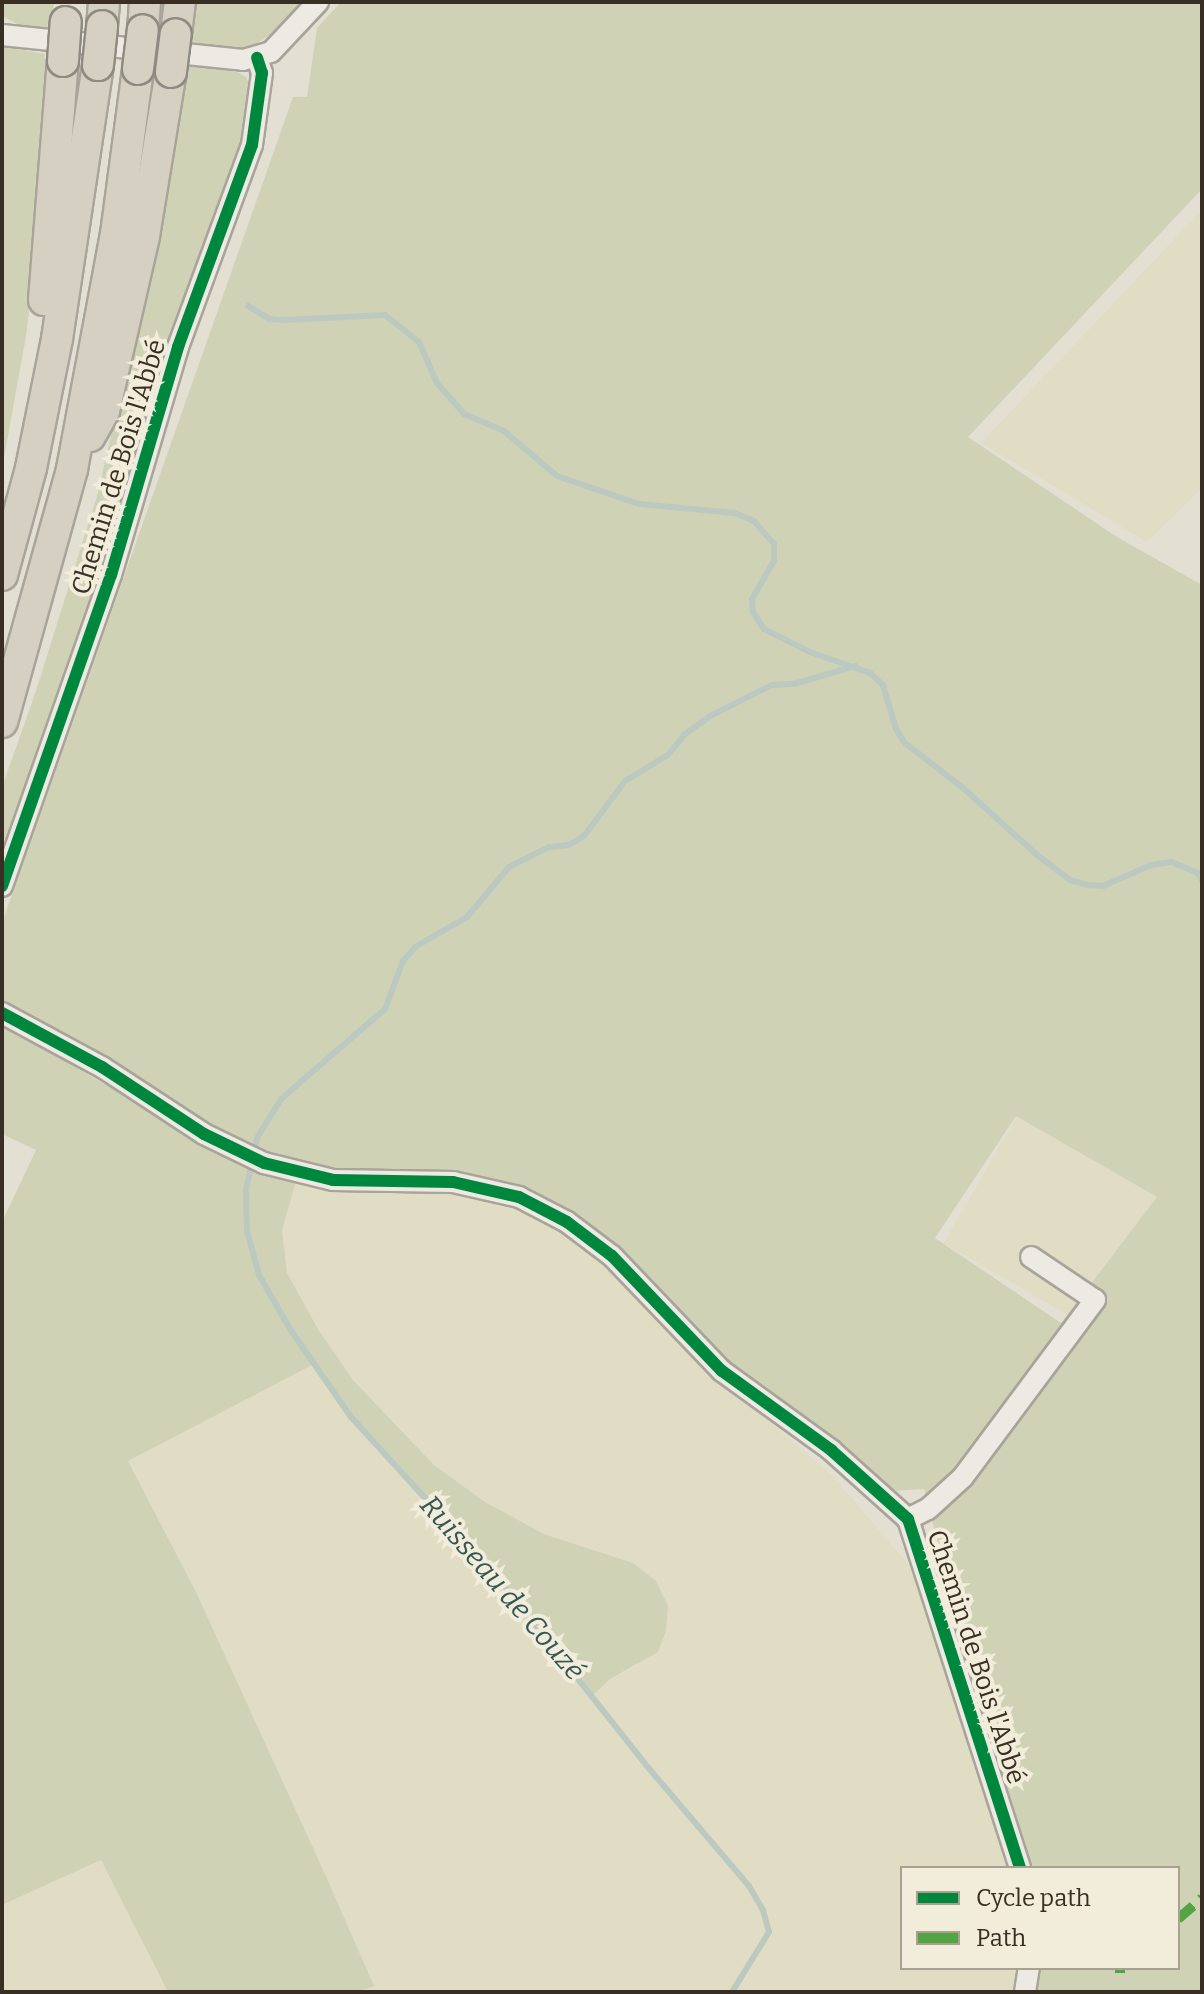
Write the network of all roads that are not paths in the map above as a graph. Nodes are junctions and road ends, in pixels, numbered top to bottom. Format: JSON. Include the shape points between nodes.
{"nodes":[{"id":1,"x":180,"y":2,"type":"edge"},
{"id":2,"x":318,"y":2,"type":"edge"},
{"id":3,"x":66,"y":12,"type":"edge"},
{"id":4,"x":103,"y":14,"type":"edge"},
{"id":5,"x":144,"y":16,"type":"edge"},
{"id":6,"x":2,"y":35,"type":"edge"},
{"id":7,"x":257,"y":58,"type":"junction"},
{"id":8,"x":31,"y":468,"type":"junction"},
{"id":9,"x":72,"y":469,"type":"junction"},
{"id":10,"x":2,"y":575,"type":"edge"},
{"id":11,"x":2,"y":722,"type":"edge"},
{"id":12,"x":2,"y":886,"type":"edge"},
{"id":13,"x":2,"y":1013,"type":"edge"},
{"id":14,"x":1031,"y":1257,"type":"dead end"},
{"id":15,"x":908,"y":1519,"type":"junction"},
{"id":16,"x":1019,"y":1866,"type":"edge"},
{"id":17,"x":1029,"y":1970,"type":"edge"},
{"id":18,"x":1025,"y":1992,"type":"edge"}],
"edges":[{"from":1,"to":9,"type":"highway","bridge":true,"via":[[144,236],[104,411]]},
{"from":2,"to":7,"type":"street","via":[[279,45]]},
{"from":3,"to":8,"type":"highway","bridge":true,"via":[[50,246],[25,415]]},
{"from":4,"to":8,"type":"highway","bridge":true,"via":[[71,250]]},
{"from":5,"to":9,"type":"highway","bridge":true,"via":[[116,234]]},
{"from":6,"to":7,"type":"street","via":[[199,57]]},
{"from":7,"to":12,"type":"street","name":"Chemin de Bois l'Abbé","via":[[262,73],[252,145],[178,347],[111,575]]},
{"from":8,"to":10,"type":"highway"},
{"from":9,"to":11,"type":"highway"},
{"from":13,"to":15,"type":"street","name":"Chemin de Bois l'Abbé","via":[[102,1067],[204,1134],[264,1163],[333,1180],[453,1182],[546,1209],[612,1256],[722,1371],[831,1450]]},
{"from":14,"to":15,"type":"street","via":[[1095,1300],[963,1477],[928,1509]]},
{"from":15,"to":16,"type":"street","name":"Chemin de Bois l'Abbé"},
{"from":17,"to":18,"type":"street"}]}
